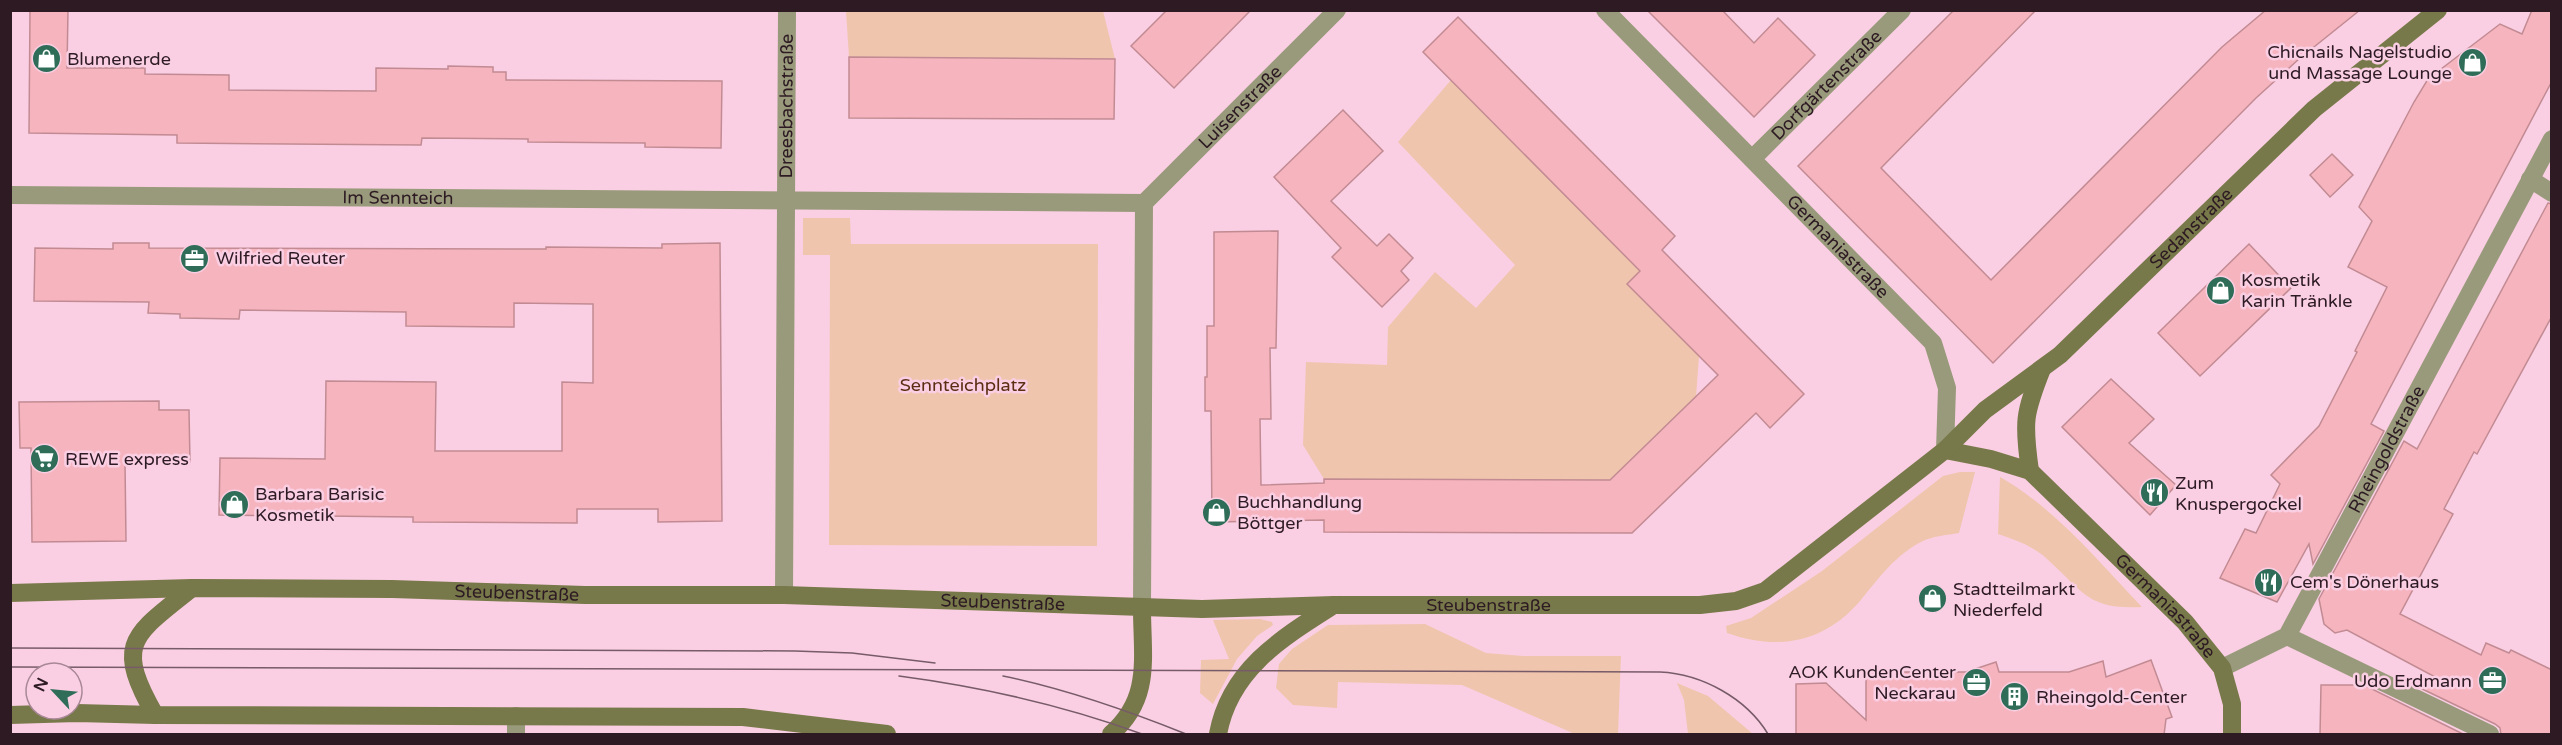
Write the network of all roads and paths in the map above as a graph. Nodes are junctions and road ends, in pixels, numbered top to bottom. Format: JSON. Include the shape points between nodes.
{"nodes":[{"id":1,"x":787,"y":10,"type":"edge"},
{"id":2,"x":1337,"y":10,"type":"edge"},
{"id":3,"x":1605,"y":10,"type":"edge"},
{"id":4,"x":1902,"y":10,"type":"edge"},
{"id":5,"x":2438,"y":10,"type":"edge"},
{"id":6,"x":2552,"y":139,"type":"edge"},
{"id":7,"x":1752,"y":159,"type":"junction"},
{"id":8,"x":2530,"y":179,"type":"junction"},
{"id":9,"x":2552,"y":193,"type":"edge"},
{"id":10,"x":10,"y":195,"type":"edge"},
{"id":11,"x":786,"y":201,"type":"junction"},
{"id":12,"x":1144,"y":203,"type":"junction"},
{"id":13,"x":2042,"y":369,"type":"junction"},
{"id":14,"x":1945,"y":450,"type":"junction"},
{"id":15,"x":2030,"y":471,"type":"junction"},
{"id":16,"x":192,"y":588,"type":"junction"},
{"id":17,"x":10,"y":593,"type":"edge"},
{"id":18,"x":784,"y":595,"type":"junction"},
{"id":19,"x":1334,"y":605,"type":"junction"},
{"id":20,"x":1142,"y":608,"type":"junction"},
{"id":21,"x":2287,"y":636,"type":"junction"},
{"id":22,"x":2222,"y":668,"type":"junction"},
{"id":23,"x":10,"y":715,"type":"edge"},
{"id":24,"x":155,"y":715,"type":"junction"},
{"id":25,"x":516,"y":716,"type":"junction"},
{"id":26,"x":516,"y":735,"type":"edge"},
{"id":27,"x":887,"y":735,"type":"edge"},
{"id":28,"x":1111,"y":735,"type":"edge"},
{"id":29,"x":1218,"y":735,"type":"edge"},
{"id":30,"x":2232,"y":735,"type":"edge"},
{"id":31,"x":2490,"y":735,"type":"edge"}],
"edges":[{"from":1,"to":11,"type":"street","name":"Dreesbachstraße"},
{"from":2,"to":12,"type":"street","name":"Luisenstraße"},
{"from":3,"to":7,"type":"street","name":"Germaniastraße"},
{"from":4,"to":7,"type":"street","name":"Dorfgärtenstraße"},
{"from":5,"to":13,"type":"street","name":"Sedanstraße","via":[[2314,108]]},
{"from":6,"to":8,"type":"street","name":"Rheingoldstraße"},
{"from":7,"to":14,"type":"street","name":"Germaniastraße","via":[[1933,343],[1947,388]]},
{"from":8,"to":9,"type":"street"},
{"from":8,"to":21,"type":"street","name":"Rheingoldstraße"},
{"from":10,"to":11,"type":"street","name":"Im Sennteich"},
{"from":11,"to":12,"type":"street"},
{"from":11,"to":18,"type":"street"},
{"from":12,"to":20,"type":"street"},
{"from":13,"to":14,"type":"street","name":"Sedanstraße","via":[[1985,410]]},
{"from":13,"to":15,"type":"street","via":[[2027,405],[2024,430]]},
{"from":14,"to":15,"type":"street","name":"Germaniastraße"},
{"from":14,"to":19,"type":"street","name":"Steubenstraße","via":[[1765,591],[1736,601],[1700,605]]},
{"from":15,"to":22,"type":"street","name":"Germaniastraße","via":[[2185,622]]},
{"from":16,"to":17,"type":"street","name":"Steubenstraße"},
{"from":16,"to":18,"type":"street","name":"Steubenstraße"},
{"from":16,"to":24,"type":"street","via":[[143,630],[132,649],[140,689]]},
{"from":18,"to":20,"type":"street","name":"Steubenstraße"},
{"from":19,"to":20,"type":"street","name":"Steubenstraße"},
{"from":19,"to":29,"type":"street","via":[[1270,647],[1249,670],[1231,699]]},
{"from":20,"to":28,"type":"street","via":[[1141,686],[1131,713]]},
{"from":21,"to":22,"type":"street"},
{"from":21,"to":31,"type":"street"},
{"from":22,"to":30,"type":"street","via":[[2232,704]]},
{"from":23,"to":24,"type":"street"},
{"from":24,"to":25,"type":"street"},
{"from":25,"to":26,"type":"street"},
{"from":25,"to":27,"type":"street","via":[[743,717]]}]}
